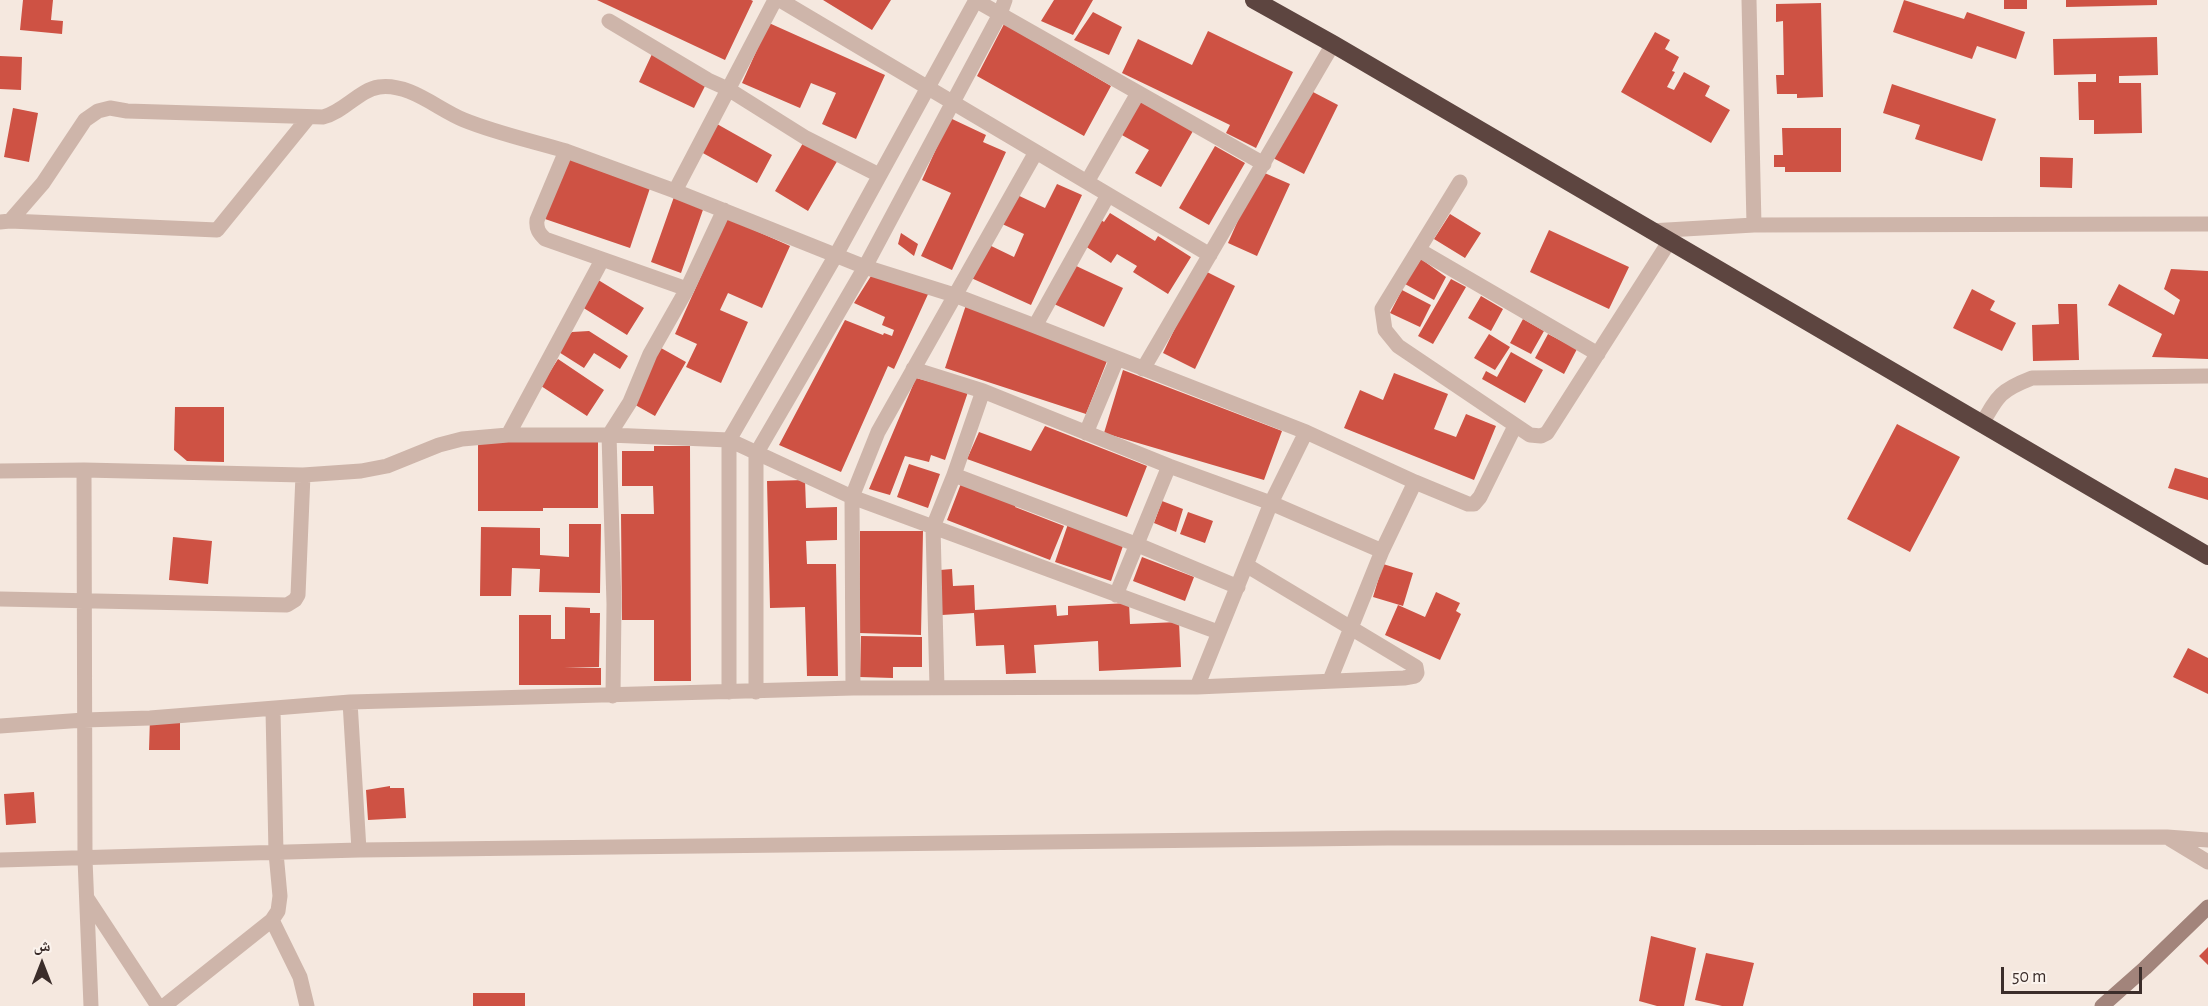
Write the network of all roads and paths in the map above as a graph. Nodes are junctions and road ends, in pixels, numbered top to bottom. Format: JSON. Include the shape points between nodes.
{"nodes":[{"id":1,"x":775,"y":0,"type":"edge"},
{"id":2,"x":780,"y":0,"type":"edge"},
{"id":3,"x":976,"y":0,"type":"edge"},
{"id":4,"x":1254,"y":0,"type":"edge"},
{"id":5,"x":1749,"y":0,"type":"edge"},
{"id":6,"x":1003,"y":7,"type":"edge"},
{"id":7,"x":609,"y":21,"type":"dead end"},
{"id":8,"x":1333,"y":44,"type":"junction"},
{"id":9,"x":927,"y":88,"type":"junction"},
{"id":10,"x":728,"y":89,"type":"junction"},
{"id":11,"x":1138,"y":93,"type":"junction"},
{"id":12,"x":953,"y":103,"type":"junction"},
{"id":13,"x":308,"y":118,"type":"junction"},
{"id":14,"x":566,"y":151,"type":"junction"},
{"id":15,"x":1035,"y":152,"type":"junction"},
{"id":16,"x":1264,"y":164,"type":"junction"},
{"id":17,"x":879,"y":175,"type":"junction"},
{"id":18,"x":1087,"y":182,"type":"junction"},
{"id":19,"x":1460,"y":182,"type":"dead end"},
{"id":20,"x":675,"y":191,"type":"junction"},
{"id":21,"x":1108,"y":195,"type":"junction"},
{"id":22,"x":724,"y":210,"type":"junction"},
{"id":23,"x":5,"y":222,"type":"edge"},
{"id":24,"x":2208,"y":224,"type":"edge"},
{"id":25,"x":1754,"y":225,"type":"junction"},
{"id":26,"x":1650,"y":231,"type":"junction"},
{"id":27,"x":1669,"y":242,"type":"junction"},
{"id":28,"x":1419,"y":250,"type":"junction"},
{"id":29,"x":836,"y":255,"type":"junction"},
{"id":30,"x":1210,"y":255,"type":"junction"},
{"id":31,"x":602,"y":260,"type":"junction"},
{"id":32,"x":865,"y":267,"type":"junction"},
{"id":33,"x":687,"y":289,"type":"junction"},
{"id":34,"x":954,"y":295,"type":"junction"},
{"id":35,"x":1035,"y":326,"type":"junction"},
{"id":36,"x":1598,"y":354,"type":"junction"},
{"id":37,"x":1117,"y":360,"type":"junction"},
{"id":38,"x":913,"y":369,"type":"junction"},
{"id":39,"x":1143,"y":369,"type":"junction"},
{"id":40,"x":2208,"y":376,"type":"edge"},
{"id":41,"x":983,"y":391,"type":"junction"},
{"id":42,"x":1982,"y":424,"type":"junction"},
{"id":43,"x":1515,"y":426,"type":"junction"},
{"id":44,"x":1306,"y":432,"type":"junction"},
{"id":45,"x":1086,"y":433,"type":"junction"},
{"id":46,"x":508,"y":435,"type":"junction"},
{"id":47,"x":609,"y":435,"type":"junction"},
{"id":48,"x":729,"y":440,"type":"junction"},
{"id":49,"x":756,"y":454,"type":"junction"},
{"id":50,"x":1169,"y":466,"type":"junction"},
{"id":51,"x":84,"y":470,"type":"junction"},
{"id":52,"x":0,"y":471,"type":"edge"},
{"id":53,"x":303,"y":474,"type":"junction"},
{"id":54,"x":954,"y":474,"type":"junction"},
{"id":55,"x":1415,"y":482,"type":"junction"},
{"id":56,"x":852,"y":497,"type":"junction"},
{"id":57,"x":1271,"y":503,"type":"junction"},
{"id":58,"x":933,"y":527,"type":"junction"},
{"id":59,"x":1138,"y":544,"type":"junction"},
{"id":60,"x":1382,"y":551,"type":"junction"},
{"id":61,"x":2208,"y":556,"type":"edge"},
{"id":62,"x":1246,"y":565,"type":"junction"},
{"id":63,"x":1238,"y":587,"type":"junction"},
{"id":64,"x":1116,"y":595,"type":"junction"},
{"id":65,"x":0,"y":599,"type":"edge"},
{"id":66,"x":84,"y":602,"type":"junction"},
{"id":67,"x":1350,"y":629,"type":"junction"},
{"id":68,"x":1218,"y":632,"type":"junction"},
{"id":69,"x":1330,"y":680,"type":"junction"},
{"id":70,"x":1197,"y":687,"type":"junction"},
{"id":71,"x":853,"y":688,"type":"junction"},
{"id":72,"x":938,"y":688,"type":"junction"},
{"id":73,"x":729,"y":692,"type":"junction"},
{"id":74,"x":756,"y":692,"type":"junction"},
{"id":75,"x":613,"y":696,"type":"junction"},
{"id":76,"x":350,"y":702,"type":"junction"},
{"id":77,"x":273,"y":710,"type":"junction"},
{"id":78,"x":84,"y":720,"type":"junction"},
{"id":79,"x":0,"y":726,"type":"edge"},
{"id":80,"x":2167,"y":837,"type":"junction"},
{"id":81,"x":2208,"y":840,"type":"edge"},
{"id":82,"x":358,"y":850,"type":"junction"},
{"id":83,"x":276,"y":853,"type":"junction"},
{"id":84,"x":85,"y":859,"type":"junction"},
{"id":85,"x":0,"y":860,"type":"edge"},
{"id":86,"x":2208,"y":862,"type":"edge"},
{"id":87,"x":86,"y":897,"type":"junction"},
{"id":88,"x":2208,"y":907,"type":"edge"},
{"id":89,"x":272,"y":920,"type":"junction"},
{"id":90,"x":91,"y":1006,"type":"edge"},
{"id":91,"x":158,"y":1006,"type":"edge"},
{"id":92,"x":164,"y":1006,"type":"edge"},
{"id":93,"x":307,"y":1006,"type":"edge"},
{"id":94,"x":2102,"y":1006,"type":"edge"}],
"edges":[{"from":1,"to":10,"type":"street"},
{"from":2,"to":9,"type":"street"},
{"from":3,"to":6,"type":"street"},
{"from":3,"to":9,"type":"street"},
{"from":4,"to":8,"type":"highway"},
{"from":5,"to":25,"type":"street"},
{"from":6,"to":11,"type":"street"},
{"from":6,"to":12,"type":"street"},
{"from":7,"to":10,"type":"street"},
{"from":8,"to":16,"type":"street"},
{"from":8,"to":26,"type":"highway"},
{"from":9,"to":12,"type":"street"},
{"from":9,"to":17,"type":"street"},
{"from":10,"to":17,"type":"street","via":[[806,138]]},
{"from":10,"to":20,"type":"street"},
{"from":11,"to":16,"type":"street"},
{"from":11,"to":18,"type":"street"},
{"from":12,"to":15,"type":"street"},
{"from":12,"to":32,"type":"street"},
{"from":13,"to":14,"type":"street","via":[[332,115],[368,90],[392,87],[406,90],[464,120]]},
{"from":13,"to":23,"type":"street","via":[[218,230]]},
{"from":13,"to":23,"type":"street","via":[[110,108],[98,111],[85,120],[44,183]]},
{"from":14,"to":20,"type":"street"},
{"from":14,"to":31,"type":"street","via":[[536,227],[545,239]]},
{"from":15,"to":18,"type":"street"},
{"from":15,"to":34,"type":"street"},
{"from":16,"to":30,"type":"street"},
{"from":17,"to":29,"type":"street"},
{"from":18,"to":21,"type":"street"},
{"from":19,"to":28,"type":"street"},
{"from":20,"to":22,"type":"street"},
{"from":21,"to":30,"type":"street"},
{"from":21,"to":35,"type":"street"},
{"from":22,"to":29,"type":"street"},
{"from":22,"to":33,"type":"street"},
{"from":24,"to":25,"type":"street"},
{"from":25,"to":26,"type":"street"},
{"from":26,"to":27,"type":"highway"},
{"from":27,"to":36,"type":"street"},
{"from":27,"to":42,"type":"highway"},
{"from":28,"to":36,"type":"street"},
{"from":28,"to":43,"type":"street","via":[[1383,309],[1384,330],[1398,346]]},
{"from":29,"to":32,"type":"street"},
{"from":29,"to":48,"type":"street"},
{"from":30,"to":39,"type":"street"},
{"from":31,"to":33,"type":"street"},
{"from":31,"to":46,"type":"street"},
{"from":32,"to":34,"type":"street"},
{"from":32,"to":49,"type":"street"},
{"from":33,"to":47,"type":"street"},
{"from":34,"to":35,"type":"street"},
{"from":34,"to":38,"type":"street"},
{"from":35,"to":37,"type":"street"},
{"from":36,"to":43,"type":"street","via":[[1547,433],[1530,435]]},
{"from":37,"to":39,"type":"street"},
{"from":37,"to":45,"type":"street"},
{"from":38,"to":41,"type":"street"},
{"from":38,"to":56,"type":"street","via":[[879,432]]},
{"from":39,"to":44,"type":"street"},
{"from":40,"to":42,"type":"street","via":[[2032,378],[2009,387],[1995,401]]},
{"from":41,"to":45,"type":"street"},
{"from":41,"to":54,"type":"street"},
{"from":42,"to":61,"type":"highway"},
{"from":43,"to":55,"type":"street","via":[[1474,504]]},
{"from":44,"to":55,"type":"street"},
{"from":44,"to":57,"type":"street"},
{"from":45,"to":50,"type":"street"},
{"from":46,"to":47,"type":"street"},
{"from":46,"to":53,"type":"street","via":[[462,439],[387,466],[361,471]]},
{"from":47,"to":48,"type":"street"},
{"from":47,"to":75,"type":"street"},
{"from":48,"to":49,"type":"street"},
{"from":48,"to":73,"type":"street"},
{"from":49,"to":56,"type":"street"},
{"from":49,"to":74,"type":"street"},
{"from":50,"to":57,"type":"street"},
{"from":50,"to":59,"type":"street"},
{"from":51,"to":52,"type":"street"},
{"from":51,"to":53,"type":"street"},
{"from":51,"to":66,"type":"street"},
{"from":53,"to":66,"type":"street","via":[[299,589],[295,600],[287,605]]},
{"from":54,"to":58,"type":"street"},
{"from":54,"to":59,"type":"street"},
{"from":55,"to":60,"type":"street"},
{"from":56,"to":58,"type":"street"},
{"from":56,"to":71,"type":"street"},
{"from":57,"to":60,"type":"street"},
{"from":57,"to":62,"type":"street"},
{"from":58,"to":64,"type":"street"},
{"from":58,"to":72,"type":"street"},
{"from":59,"to":63,"type":"street"},
{"from":59,"to":64,"type":"street"},
{"from":60,"to":67,"type":"street"},
{"from":62,"to":63,"type":"street"},
{"from":62,"to":67,"type":"street"},
{"from":63,"to":68,"type":"street"},
{"from":64,"to":68,"type":"street"},
{"from":65,"to":66,"type":"street"},
{"from":66,"to":78,"type":"street"},
{"from":67,"to":69,"type":"street"},
{"from":67,"to":69,"type":"street","via":[[1416,667],[1417,673],[1404,678]]},
{"from":68,"to":70,"type":"street"},
{"from":69,"to":70,"type":"street"},
{"from":70,"to":72,"type":"street"},
{"from":71,"to":72,"type":"street"},
{"from":71,"to":74,"type":"street"},
{"from":73,"to":74,"type":"street"},
{"from":73,"to":75,"type":"street"},
{"from":75,"to":76,"type":"street"},
{"from":76,"to":77,"type":"street"},
{"from":76,"to":82,"type":"street"},
{"from":77,"to":78,"type":"street"},
{"from":77,"to":83,"type":"street"},
{"from":78,"to":79,"type":"street"},
{"from":78,"to":84,"type":"street"},
{"from":80,"to":81,"type":"street"},
{"from":80,"to":82,"type":"street","via":[[1387,838]]},
{"from":80,"to":86,"type":"street"},
{"from":82,"to":83,"type":"street"},
{"from":83,"to":84,"type":"street"},
{"from":83,"to":89,"type":"street","via":[[280,896]]},
{"from":84,"to":85,"type":"street"},
{"from":84,"to":87,"type":"street"},
{"from":87,"to":90,"type":"street"},
{"from":87,"to":91,"type":"street"},
{"from":88,"to":94,"type":"street"},
{"from":89,"to":92,"type":"street"},
{"from":89,"to":93,"type":"street","via":[[300,976]]}]}
